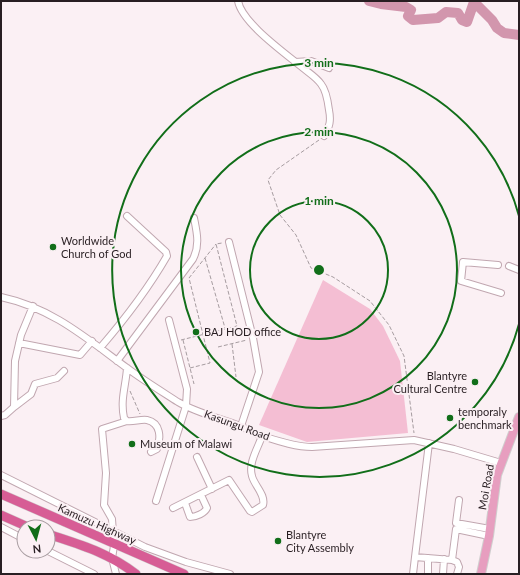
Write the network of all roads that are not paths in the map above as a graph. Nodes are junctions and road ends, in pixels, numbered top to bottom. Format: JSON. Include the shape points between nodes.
{"nodes":[{"id":1,"x":238,"y":1,"type":"edge"},
{"id":2,"x":295,"y":62,"type":"junction"},
{"id":3,"x":329,"y":68,"type":"dead end"},
{"id":4,"x":324,"y":136,"type":"road end"},
{"id":5,"x":127,"y":216,"type":"dead end"},
{"id":6,"x":194,"y":218,"type":"dead end"},
{"id":7,"x":229,"y":242,"type":"road end"},
{"id":8,"x":498,"y":265,"type":"dead end"},
{"id":9,"x":509,"y":266,"type":"dead end"},
{"id":10,"x":519,"y":270,"type":"edge"},
{"id":11,"x":501,"y":292,"type":"dead end"},
{"id":12,"x":1,"y":297,"type":"edge"},
{"id":13,"x":33,"y":306,"type":"junction"},
{"id":14,"x":169,"y":320,"type":"dead end"},
{"id":15,"x":92,"y":341,"type":"junction"},
{"id":16,"x":19,"y":343,"type":"junction"},
{"id":17,"x":100,"y":348,"type":"junction"},
{"id":18,"x":117,"y":360,"type":"junction"},
{"id":19,"x":127,"y":368,"type":"junction"},
{"id":20,"x":64,"y":371,"type":"dead end"},
{"id":21,"x":186,"y":406,"type":"junction"},
{"id":22,"x":14,"y":407,"type":"junction"},
{"id":23,"x":1,"y":416,"type":"edge"},
{"id":24,"x":519,"y":417,"type":"edge"},
{"id":25,"x":127,"y":421,"type":"junction"},
{"id":26,"x":240,"y":426,"type":"junction"},
{"id":27,"x":262,"y":436,"type":"junction"},
{"id":28,"x":429,"y":443,"type":"junction"},
{"id":29,"x":151,"y":452,"type":"dead end"},
{"id":30,"x":197,"y":457,"type":"dead end"},
{"id":31,"x":501,"y":462,"type":"junction"},
{"id":32,"x":1,"y":475,"type":"edge"},
{"id":33,"x":212,"y":489,"type":"junction"},
{"id":34,"x":1,"y":494,"type":"edge"},
{"id":35,"x":201,"y":494,"type":"junction"},
{"id":36,"x":459,"y":500,"type":"dead end"},
{"id":37,"x":156,"y":501,"type":"dead end"},
{"id":38,"x":185,"y":503,"type":"junction"},
{"id":39,"x":174,"y":508,"type":"dead end"},
{"id":40,"x":1,"y":515,"type":"edge"},
{"id":41,"x":16,"y":522,"type":"edge"},
{"id":42,"x":456,"y":526,"type":"junction"},
{"id":43,"x":1,"y":527,"type":"edge"},
{"id":44,"x":112,"y":531,"type":"junction"},
{"id":45,"x":490,"y":532,"type":"junction"},
{"id":46,"x":16,"y":535,"type":"edge"},
{"id":47,"x":56,"y":537,"type":"edge"},
{"id":48,"x":114,"y":544,"type":"junction"},
{"id":49,"x":56,"y":555,"type":"edge"},
{"id":50,"x":414,"y":557,"type":"junction"},
{"id":51,"x":112,"y":558,"type":"junction"},
{"id":52,"x":428,"y":558,"type":"junction"},
{"id":53,"x":444,"y":559,"type":"junction"},
{"id":54,"x":452,"y":560,"type":"junction"},
{"id":55,"x":94,"y":574,"type":"edge"},
{"id":56,"x":116,"y":574,"type":"edge"},
{"id":57,"x":136,"y":574,"type":"edge"},
{"id":58,"x":184,"y":574,"type":"edge"},
{"id":59,"x":230,"y":574,"type":"edge"},
{"id":60,"x":413,"y":574,"type":"edge"},
{"id":61,"x":428,"y":574,"type":"edge"},
{"id":62,"x":443,"y":574,"type":"edge"},
{"id":63,"x":457,"y":574,"type":"edge"},
{"id":64,"x":482,"y":574,"type":"edge"}],
"edges":[{"from":1,"to":2,"type":"street","via":[[242,13],[254,26]]},
{"from":2,"to":3,"type":"street","via":[[311,61]]},
{"from":2,"to":4,"type":"street","via":[[322,84],[330,114],[329,130]]},
{"from":5,"to":17,"type":"street","via":[[166,252],[167,256],[154,279]]},
{"from":6,"to":18,"type":"street","via":[[198,244],[193,259]]},
{"from":7,"to":26,"type":"street","via":[[259,372]]},
{"from":8,"to":11,"type":"street","via":[[463,262],[461,281]]},
{"from":9,"to":10,"type":"street"},
{"from":12,"to":13,"type":"street","name":"Kasungu Road"},
{"from":13,"to":15,"type":"street","name":"Kasungu Road","via":[[64,322]]},
{"from":13,"to":16,"type":"street"},
{"from":14,"to":21,"type":"street","via":[[187,389]]},
{"from":15,"to":16,"type":"street","via":[[80,355]]},
{"from":15,"to":17,"type":"street","name":"Kasungu Road"},
{"from":16,"to":22,"type":"street","via":[[14,361]]},
{"from":17,"to":18,"type":"street","name":"Kasungu Road"},
{"from":18,"to":19,"type":"street","name":"Kasungu Road"},
{"from":19,"to":21,"type":"street","name":"Kasungu Road"},
{"from":19,"to":25,"type":"street","via":[[123,400],[124,418]]},
{"from":20,"to":22,"type":"street","via":[[56,378],[35,384],[31,394]]},
{"from":21,"to":26,"type":"street","name":"Kasungu Road"},
{"from":21,"to":37,"type":"street"},
{"from":22,"to":23,"type":"street"},
{"from":24,"to":31,"type":"main road","name":"Moi Road"},
{"from":25,"to":29,"type":"street","via":[[146,420],[153,423],[160,437],[157,449]]},
{"from":25,"to":44,"type":"street","via":[[102,429],[106,473],[104,505],[112,519]]},
{"from":26,"to":27,"type":"street","name":"Kasungu Road"},
{"from":27,"to":28,"type":"street","name":"Kasungu Road","via":[[304,447],[414,440]]},
{"from":27,"to":33,"type":"street","via":[[252,464],[252,476],[264,500],[263,505],[250,511],[230,480]]},
{"from":28,"to":31,"type":"street","name":"Kasungu Road"},
{"from":28,"to":50,"type":"street"},
{"from":30,"to":33,"type":"street"},
{"from":31,"to":45,"type":"main road","name":"Moi Road"},
{"from":32,"to":44,"type":"street"},
{"from":33,"to":35,"type":"street"},
{"from":34,"to":48,"type":"highway","name":"Kamuzu Highway"},
{"from":35,"to":38,"type":"street"},
{"from":35,"to":38,"type":"street","via":[[207,508],[205,512],[190,517]]},
{"from":36,"to":42,"type":"street"},
{"from":38,"to":39,"type":"street"},
{"from":40,"to":41,"type":"highway"},
{"from":42,"to":45,"type":"street"},
{"from":42,"to":54,"type":"street"},
{"from":43,"to":46,"type":"street"},
{"from":44,"to":48,"type":"street"},
{"from":44,"to":59,"type":"street","via":[[145,547],[186,562]]},
{"from":45,"to":64,"type":"main road","name":"Moi Road"},
{"from":47,"to":51,"type":"highway"},
{"from":48,"to":51,"type":"street"},
{"from":48,"to":58,"type":"highway","name":"Kamuzu Highway"},
{"from":49,"to":55,"type":"street"},
{"from":50,"to":52,"type":"street"},
{"from":50,"to":60,"type":"street"},
{"from":51,"to":56,"type":"street"},
{"from":51,"to":57,"type":"highway"},
{"from":52,"to":53,"type":"street"},
{"from":52,"to":61,"type":"street"},
{"from":53,"to":54,"type":"street"},
{"from":53,"to":62,"type":"street"},
{"from":54,"to":63,"type":"street","via":[[458,564]]}]}
